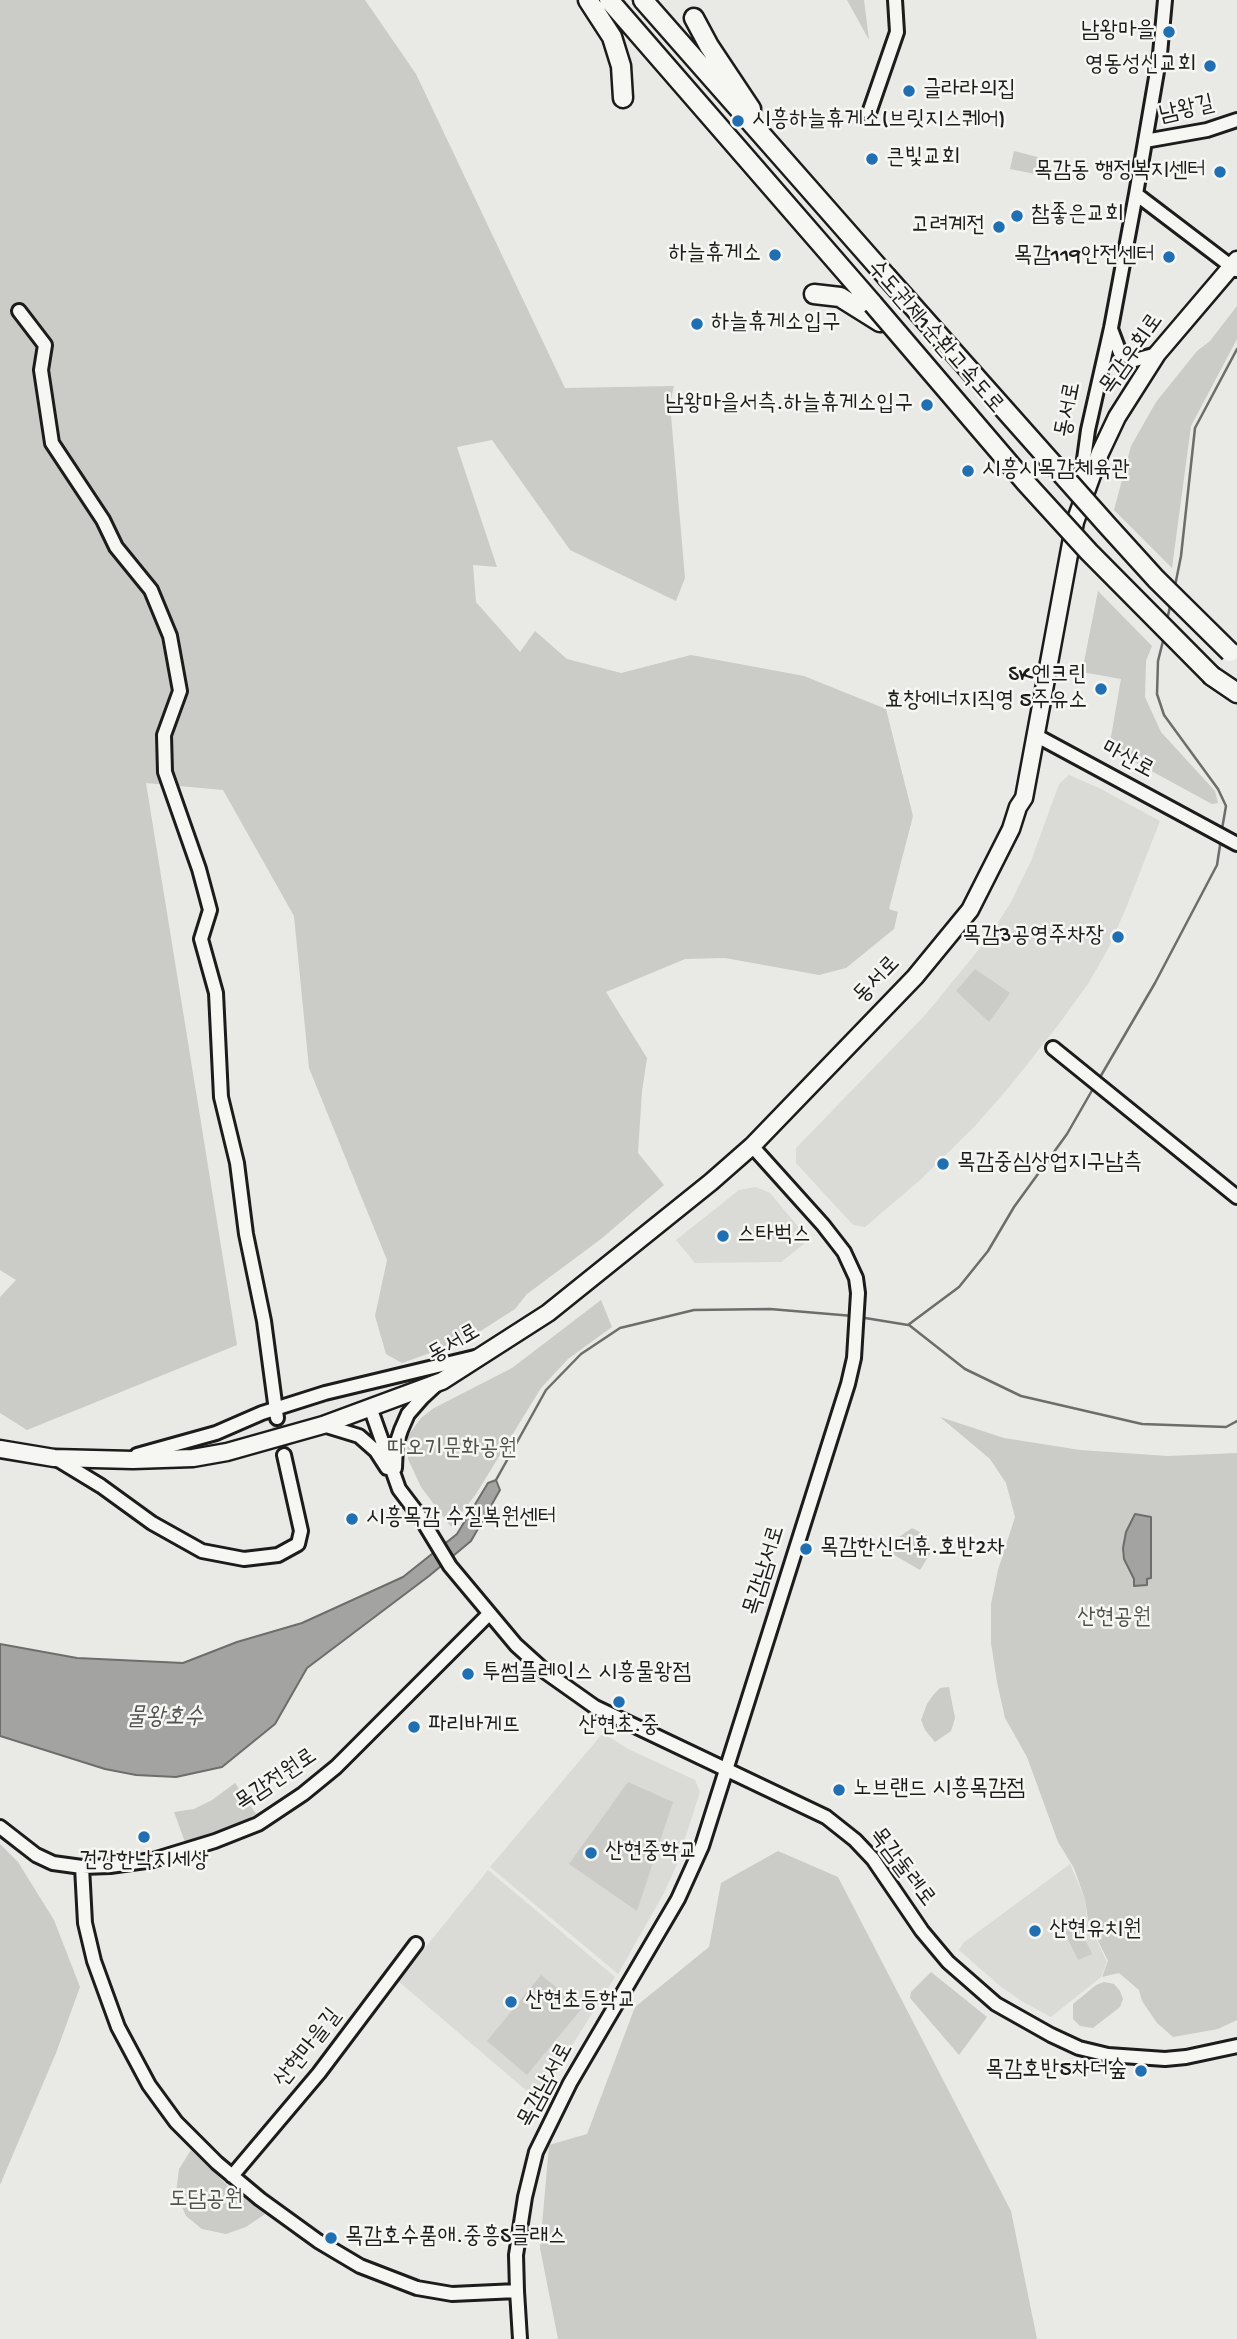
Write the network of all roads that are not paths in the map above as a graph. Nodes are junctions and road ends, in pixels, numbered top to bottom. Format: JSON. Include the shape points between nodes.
{"nodes":[{"id":1,"x":588,"y":0,"type":"edge"},
{"id":2,"x":609,"y":0,"type":"edge"},
{"id":3,"x":643,"y":0,"type":"edge"},
{"id":4,"x":895,"y":0,"type":"edge"},
{"id":5,"x":1165,"y":0,"type":"edge"},
{"id":6,"x":694,"y":18,"type":"dead end"},
{"id":7,"x":623,"y":98,"type":"dead end"},
{"id":8,"x":869,"y":113,"type":"dead end"},
{"id":9,"x":1237,"y":120,"type":"edge"},
{"id":10,"x":1145,"y":141,"type":"junction"},
{"id":11,"x":777,"y":151,"type":"junction"},
{"id":12,"x":1136,"y":194,"type":"junction"},
{"id":13,"x":1235,"y":266,"type":"edge"},
{"id":14,"x":814,"y":294,"type":"dead end"},
{"id":15,"x":19,"y":311,"type":"dead end"},
{"id":16,"x":1111,"y":328,"type":"junction"},
{"id":17,"x":1157,"y":354,"type":"junction"},
{"id":18,"x":918,"y":358,"type":"junction"},
{"id":19,"x":1075,"y":522,"type":"junction"},
{"id":20,"x":1233,"y":655,"type":"edge"},
{"id":21,"x":1237,"y":693,"type":"edge"},
{"id":22,"x":1037,"y":736,"type":"junction"},
{"id":23,"x":1235,"y":843,"type":"edge"},
{"id":24,"x":1058,"y":1052,"type":"dead end"},
{"id":25,"x":752,"y":1146,"type":"junction"},
{"id":26,"x":1237,"y":1197,"type":"edge"},
{"id":27,"x":485,"y":1354,"type":"junction"},
{"id":28,"x":442,"y":1381,"type":"junction"},
{"id":29,"x":370,"y":1407,"type":"junction"},
{"id":30,"x":277,"y":1413,"type":"junction"},
{"id":31,"x":323,"y":1425,"type":"junction"},
{"id":32,"x":0,"y":1440,"type":"edge"},
{"id":33,"x":0,"y":1448,"type":"edge"},
{"id":34,"x":24,"y":1454,"type":"junction"},
{"id":35,"x":284,"y":1455,"type":"tunnel mouth"},
{"id":36,"x":54,"y":1458,"type":"junction"},
{"id":37,"x":115,"y":1460,"type":"junction"},
{"id":38,"x":399,"y":1489,"type":"junction"},
{"id":39,"x":489,"y":1614,"type":"junction"},
{"id":40,"x":725,"y":1770,"type":"junction"},
{"id":41,"x":0,"y":1827,"type":"edge"},
{"id":42,"x":82,"y":1867,"type":"junction"},
{"id":43,"x":415,"y":1944,"type":"dead end"},
{"id":44,"x":1237,"y":2046,"type":"edge"},
{"id":45,"x":232,"y":2176,"type":"junction"},
{"id":46,"x":517,"y":2291,"type":"junction"},
{"id":47,"x":520,"y":2339,"type":"edge"}],
"edges":[{"from":1,"to":7,"type":"highway","via":[[612,37],[621,66]]},
{"from":2,"to":18,"type":"highway","name":"수도권제1순환고속도로","bridge":true},
{"from":3,"to":11,"type":"highway","name":"수도권제1순환고속도로"},
{"from":4,"to":8,"type":"street","via":[[897,32]]},
{"from":5,"to":10,"type":"street","name":"동서로"},
{"from":6,"to":11,"type":"highway"},
{"from":9,"to":10,"type":"street","name":"남왕길"},
{"from":10,"to":12,"type":"street","name":"동서로"},
{"from":11,"to":20,"type":"highway","name":"수도권제1순환고속도로","bridge":true,"via":[[1107,525]]},
{"from":12,"to":13,"type":"street","name":"목감우회로"},
{"from":12,"to":16,"type":"street","name":"동서로"},
{"from":13,"to":17,"type":"main road","name":"목감우회로"},
{"from":14,"to":18,"type":"highway","via":[[834,295],[871,315]]},
{"from":15,"to":30,"type":"street","via":[[45,345],[41,370],[52,443],[116,547],[151,590],[170,636],[180,691],[164,736],[165,772],[209,910],[201,939],[216,993],[221,1097],[237,1163]]},
{"from":16,"to":17,"type":"street","via":[[1119,353],[1135,360]]},
{"from":16,"to":19,"type":"street","name":"동서로","via":[[1087,430]]},
{"from":17,"to":19,"type":"main road","name":"목감우회로","via":[[1117,417]]},
{"from":18,"to":21,"type":"highway","name":"수도권제1순환고속도로","bridge":true,"via":[[1088,552],[1212,676]]},
{"from":19,"to":22,"type":"main road","name":"동서로"},
{"from":22,"to":23,"type":"street","name":"마산로"},
{"from":22,"to":25,"type":"main road","name":"동서로","via":[[1024,798],[970,910],[915,977]]},
{"from":24,"to":26,"type":"street"},
{"from":25,"to":27,"type":"main road","name":"동서로","via":[[548,1313]]},
{"from":25,"to":40,"type":"street","name":"목감남서로","via":[[844,1252],[856,1278],[858,1325],[848,1384]]},
{"from":27,"to":28,"type":"main road","name":"동서로"},
{"from":27,"to":30,"type":"street","via":[[326,1392]]},
{"from":28,"to":29,"type":"main road","name":"동서로"},
{"from":28,"to":38,"type":"street","via":[[408,1414],[401,1430],[394,1462]]},
{"from":29,"to":31,"type":"main road","name":"동서로"},
{"from":29,"to":38,"type":"street"},
{"from":30,"to":37,"type":"street","via":[[169,1448]]},
{"from":31,"to":37,"type":"main road","name":"동서로","via":[[193,1458]]},
{"from":31,"to":38,"type":"street","via":[[359,1436],[369,1444]]},
{"from":32,"to":34,"type":"street"},
{"from":33,"to":34,"type":"main road","name":"동서로"},
{"from":34,"to":36,"type":"main road","name":"동서로"},
{"from":35,"to":36,"type":"street","via":[[301,1531],[298,1544],[278,1555],[244,1559],[202,1551]]},
{"from":36,"to":37,"type":"main road","name":"동서로"},
{"from":38,"to":39,"type":"street","name":"목감둘레로","via":[[450,1566]]},
{"from":39,"to":40,"type":"street","name":"목감둘레로","via":[[547,1673],[595,1706]]},
{"from":39,"to":42,"type":"street","name":"목감전원로","via":[[336,1767],[258,1824],[153,1860]]},
{"from":40,"to":44,"type":"street","name":"목감둘레로","via":[[826,1817],[843,1830],[873,1859],[948,1962],[996,2004],[1051,2035],[1094,2053],[1138,2059],[1186,2057]]},
{"from":40,"to":46,"type":"street","name":"목감남서로","via":[[702,1846],[678,1899],[570,2083],[536,2152],[518,2244]]},
{"from":41,"to":42,"type":"street","name":"목감전원로","via":[[36,1855]]},
{"from":42,"to":45,"type":"street","via":[[85,1923],[118,2027],[176,2123]]},
{"from":43,"to":45,"type":"street","name":"산현마을길","via":[[318,2073]]},
{"from":45,"to":46,"type":"street","via":[[318,2241],[360,2266],[417,2288],[452,2294]]},
{"from":46,"to":47,"type":"street","name":"목감남서로"}]}
